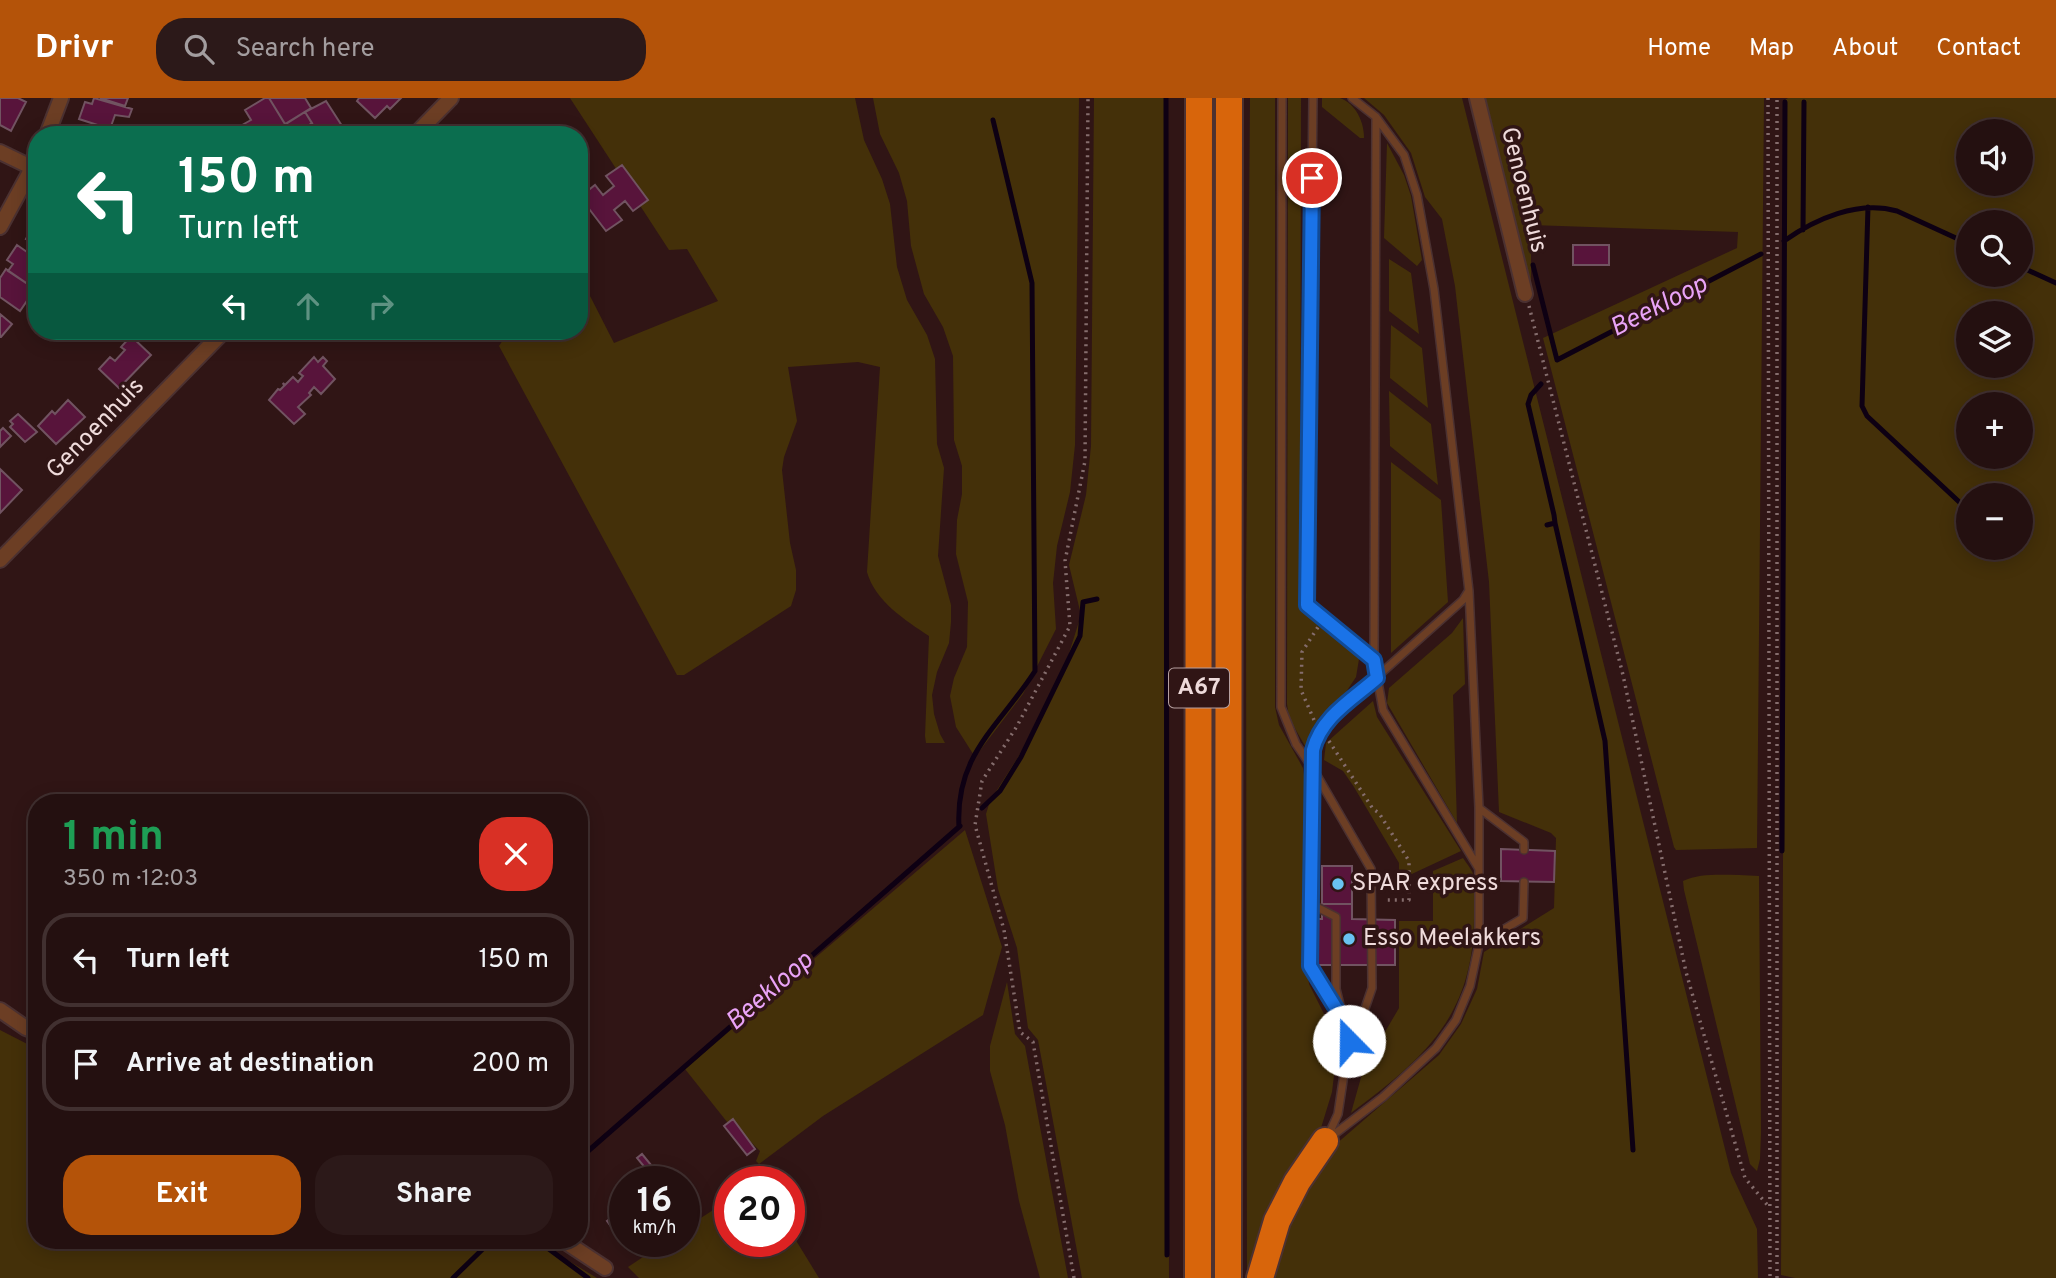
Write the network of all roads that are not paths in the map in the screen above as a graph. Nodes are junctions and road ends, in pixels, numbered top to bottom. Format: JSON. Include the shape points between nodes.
{"nodes":[{"id":1,"x":61,"y":98,"type":"edge"},
{"id":2,"x":451,"y":98,"type":"edge"},
{"id":3,"x":1199,"y":98,"type":"edge"},
{"id":4,"x":1229,"y":98,"type":"edge"},
{"id":5,"x":1282,"y":98,"type":"edge"},
{"id":6,"x":1313,"y":98,"type":"edge"},
{"id":7,"x":1352,"y":98,"type":"edge"},
{"id":8,"x":1477,"y":98,"type":"edge"},
{"id":9,"x":1376,"y":117,"type":"junction"},
{"id":10,"x":50,"y":126,"type":"edge"},
{"id":11,"x":424,"y":126,"type":"edge"},
{"id":12,"x":0,"y":152,"type":"edge"},
{"id":13,"x":28,"y":161,"type":"edge"},
{"id":14,"x":28,"y":176,"type":"edge"},
{"id":15,"x":0,"y":227,"type":"edge"},
{"id":16,"x":1525,"y":294,"type":"road end"},
{"id":17,"x":215,"y":340,"type":"edge"},
{"id":18,"x":0,"y":560,"type":"edge"},
{"id":19,"x":1469,"y":591,"type":"junction"},
{"id":20,"x":1374,"y":660,"type":"junction"},
{"id":21,"x":1377,"y":678,"type":"junction"},
{"id":22,"x":1312,"y":767,"type":"junction"},
{"id":23,"x":1479,"y":808,"type":"junction"},
{"id":24,"x":1524,"y":850,"type":"dead end"},
{"id":25,"x":1479,"y":870,"type":"junction"},
{"id":26,"x":1524,"y":882,"type":"dead end"},
{"id":27,"x":1311,"y":904,"type":"junction"},
{"id":28,"x":1479,"y":944,"type":"junction"},
{"id":29,"x":0,"y":1010,"type":"edge"},
{"id":30,"x":1342,"y":1018,"type":"junction"},
{"id":31,"x":28,"y":1029,"type":"edge"},
{"id":32,"x":1349,"y":1041,"type":"junction"},
{"id":33,"x":1325,"y":1142,"type":"junction"},
{"id":34,"x":576,"y":1249,"type":"edge"},
{"id":35,"x":605,"y":1268,"type":"dead end"},
{"id":36,"x":1198,"y":1278,"type":"edge"},
{"id":37,"x":1228,"y":1278,"type":"edge"},
{"id":38,"x":1260,"y":1278,"type":"edge"}],
"edges":[{"from":1,"to":10,"type":"street"},
{"from":2,"to":11,"type":"street"},
{"from":3,"to":36,"type":"highway","number":"A67"},
{"from":4,"to":37,"type":"highway","number":"A67"},
{"from":5,"to":22,"type":"lane","via":[[1282,707],[1296,744]]},
{"from":6,"to":20,"type":"lane","via":[[1307,605]]},
{"from":7,"to":9,"type":"lane"},
{"from":8,"to":16,"type":"street","name":"Genoenhuis"},
{"from":9,"to":19,"type":"lane","via":[[1404,155],[1418,195],[1434,289]]},
{"from":9,"to":20,"type":"lane"},
{"from":12,"to":13,"type":"street"},
{"from":14,"to":15,"type":"street"},
{"from":17,"to":18,"type":"street","name":"Genoenhuis"},
{"from":19,"to":21,"type":"lane"},
{"from":19,"to":23,"type":"lane"},
{"from":20,"to":21,"type":"lane"},
{"from":21,"to":22,"type":"lane","via":[[1320,729]]},
{"from":21,"to":25,"type":"lane","via":[[1383,710]]},
{"from":22,"to":27,"type":"lane"},
{"from":22,"to":32,"type":"lane","via":[[1371,869],[1372,988]]},
{"from":23,"to":24,"type":"lane","via":[[1524,842]]},
{"from":23,"to":25,"type":"lane"},
{"from":25,"to":28,"type":"lane"},
{"from":26,"to":28,"type":"lane","via":[[1523,918]]},
{"from":27,"to":30,"type":"lane","via":[[1310,966]]},
{"from":27,"to":30,"type":"lane","via":[[1336,917],[1336,989]]},
{"from":28,"to":33,"type":"lane","via":[[1470,986],[1456,1020],[1436,1048]]},
{"from":29,"to":31,"type":"street"},
{"from":30,"to":32,"type":"lane"},
{"from":32,"to":33,"type":"lane","via":[[1338,1114]]},
{"from":33,"to":38,"type":"highway","via":[[1277,1222]]},
{"from":34,"to":35,"type":"street"}]}
